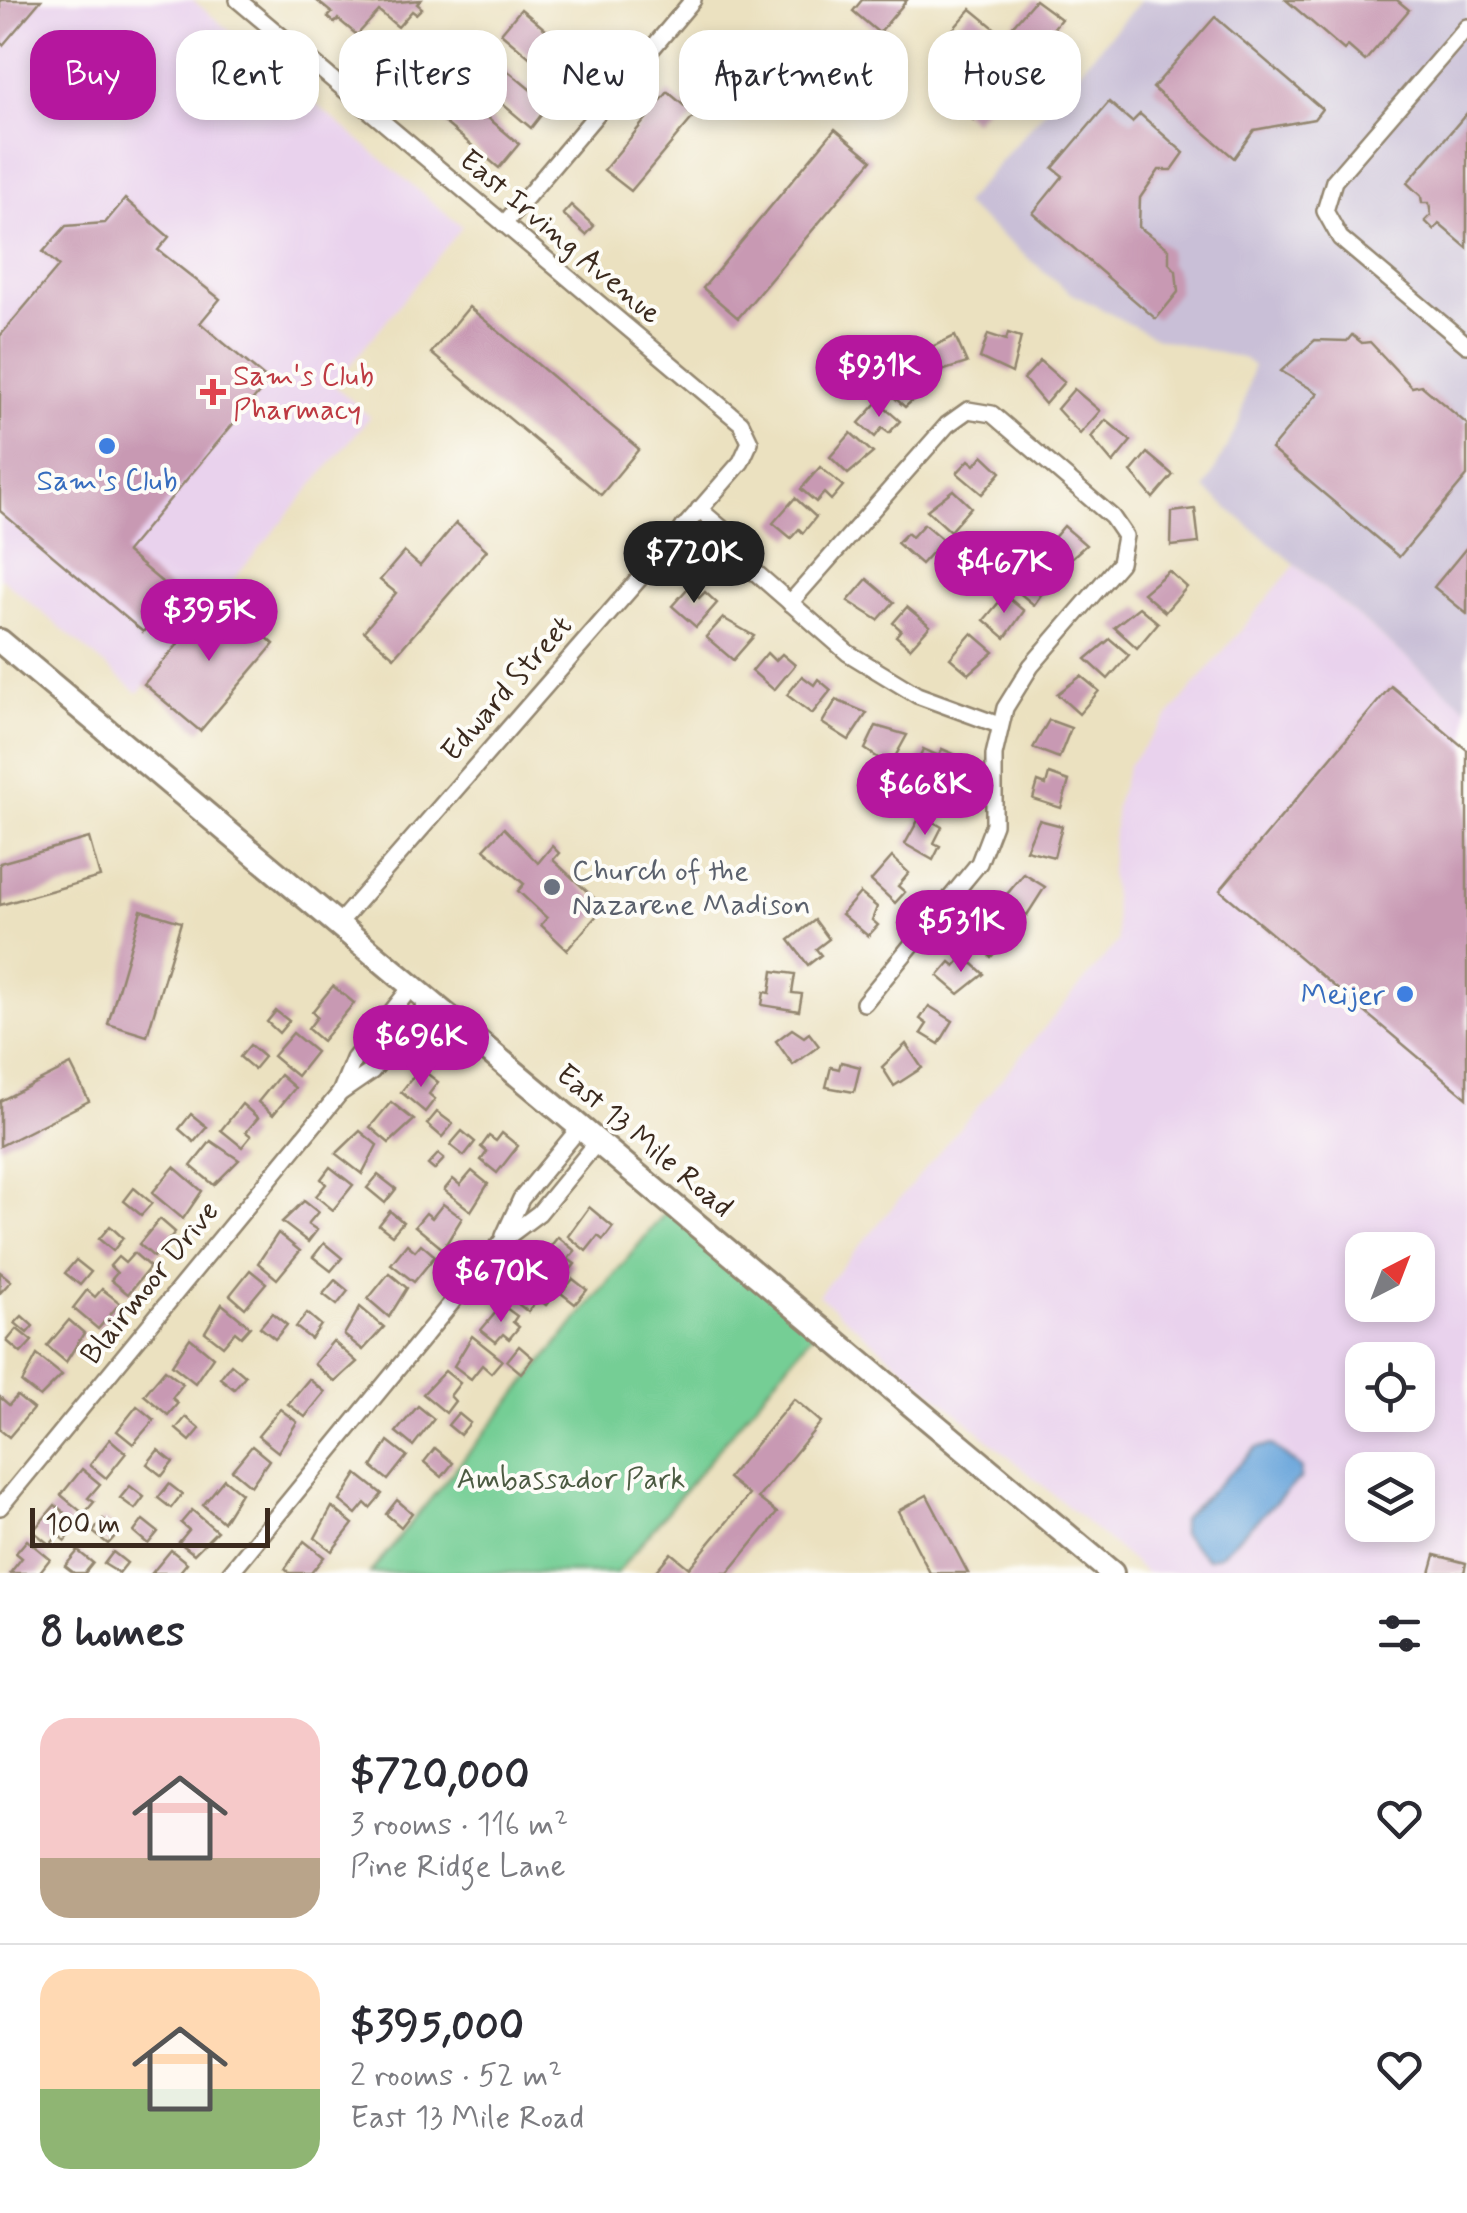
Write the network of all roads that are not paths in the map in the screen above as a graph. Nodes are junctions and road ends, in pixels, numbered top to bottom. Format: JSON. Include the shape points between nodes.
{"nodes":[{"id":1,"x":238,"y":0,"type":"edge"},
{"id":2,"x":692,"y":0,"type":"edge"},
{"id":3,"x":1467,"y":27,"type":"edge"},
{"id":4,"x":504,"y":224,"type":"junction"},
{"id":5,"x":1467,"y":345,"type":"edge"},
{"id":6,"x":750,"y":442,"type":"joint"},
{"id":7,"x":699,"y":509,"type":"junction"},
{"id":8,"x":684,"y":526,"type":"junction"},
{"id":9,"x":755,"y":572,"type":"junction"},
{"id":10,"x":790,"y":603,"type":"junction"},
{"id":11,"x":0,"y":640,"type":"edge"},
{"id":12,"x":998,"y":725,"type":"junction"},
{"id":13,"x":339,"y":924,"type":"junction"},
{"id":14,"x":422,"y":993,"type":"junction"},
{"id":15,"x":864,"y":1003,"type":"dead end"},
{"id":16,"x":340,"y":1093,"type":"junction"},
{"id":17,"x":590,"y":1133,"type":"junction"},
{"id":18,"x":7,"y":1485,"type":"edge"},
{"id":19,"x":0,"y":1507,"type":"edge"},
{"id":20,"x":230,"y":1573,"type":"edge"},
{"id":21,"x":1112,"y":1573,"type":"edge"}],
"edges":[{"from":1,"to":4,"type":"street","name":"East Irving Avenue"},
{"from":2,"to":4,"type":"street"},
{"from":3,"to":5,"type":"street","via":[[1334,181],[1325,211],[1340,238]]},
{"from":4,"to":6,"type":"street","name":"East Irving Avenue","via":[[741,423]]},
{"from":6,"to":7,"type":"street","name":"Edward Street"},
{"from":7,"to":8,"type":"street","name":"Edward Street"},
{"from":7,"to":9,"type":"street","via":[[746,549]]},
{"from":8,"to":9,"type":"street","via":[[730,566]]},
{"from":8,"to":13,"type":"street","name":"Edward Street"},
{"from":9,"to":10,"type":"street"},
{"from":10,"to":12,"type":"street","via":[[899,686]]},
{"from":10,"to":12,"type":"street","via":[[947,424],[968,410],[992,414],[1126,536],[1113,572],[1021,680]]},
{"from":11,"to":13,"type":"main road","name":"East 13 Mile Road"},
{"from":12,"to":15,"type":"street","via":[[987,848],[958,893]]},
{"from":13,"to":14,"type":"main road","name":"East 13 Mile Road"},
{"from":14,"to":16,"type":"street","name":"Blairmoor Drive","via":[[372,1071]]},
{"from":14,"to":16,"type":"street","name":"Blairmoor Drive","via":[[354,1059]]},
{"from":14,"to":17,"type":"main road","name":"East 13 Mile Road"},
{"from":16,"to":18,"type":"street","name":"Blairmoor Drive"},
{"from":17,"to":20,"type":"street","via":[[521,1199],[502,1240]]},
{"from":17,"to":21,"type":"main road","name":"East 13 Mile Road"},
{"from":18,"to":19,"type":"street","name":"Blairmoor Drive"}]}
